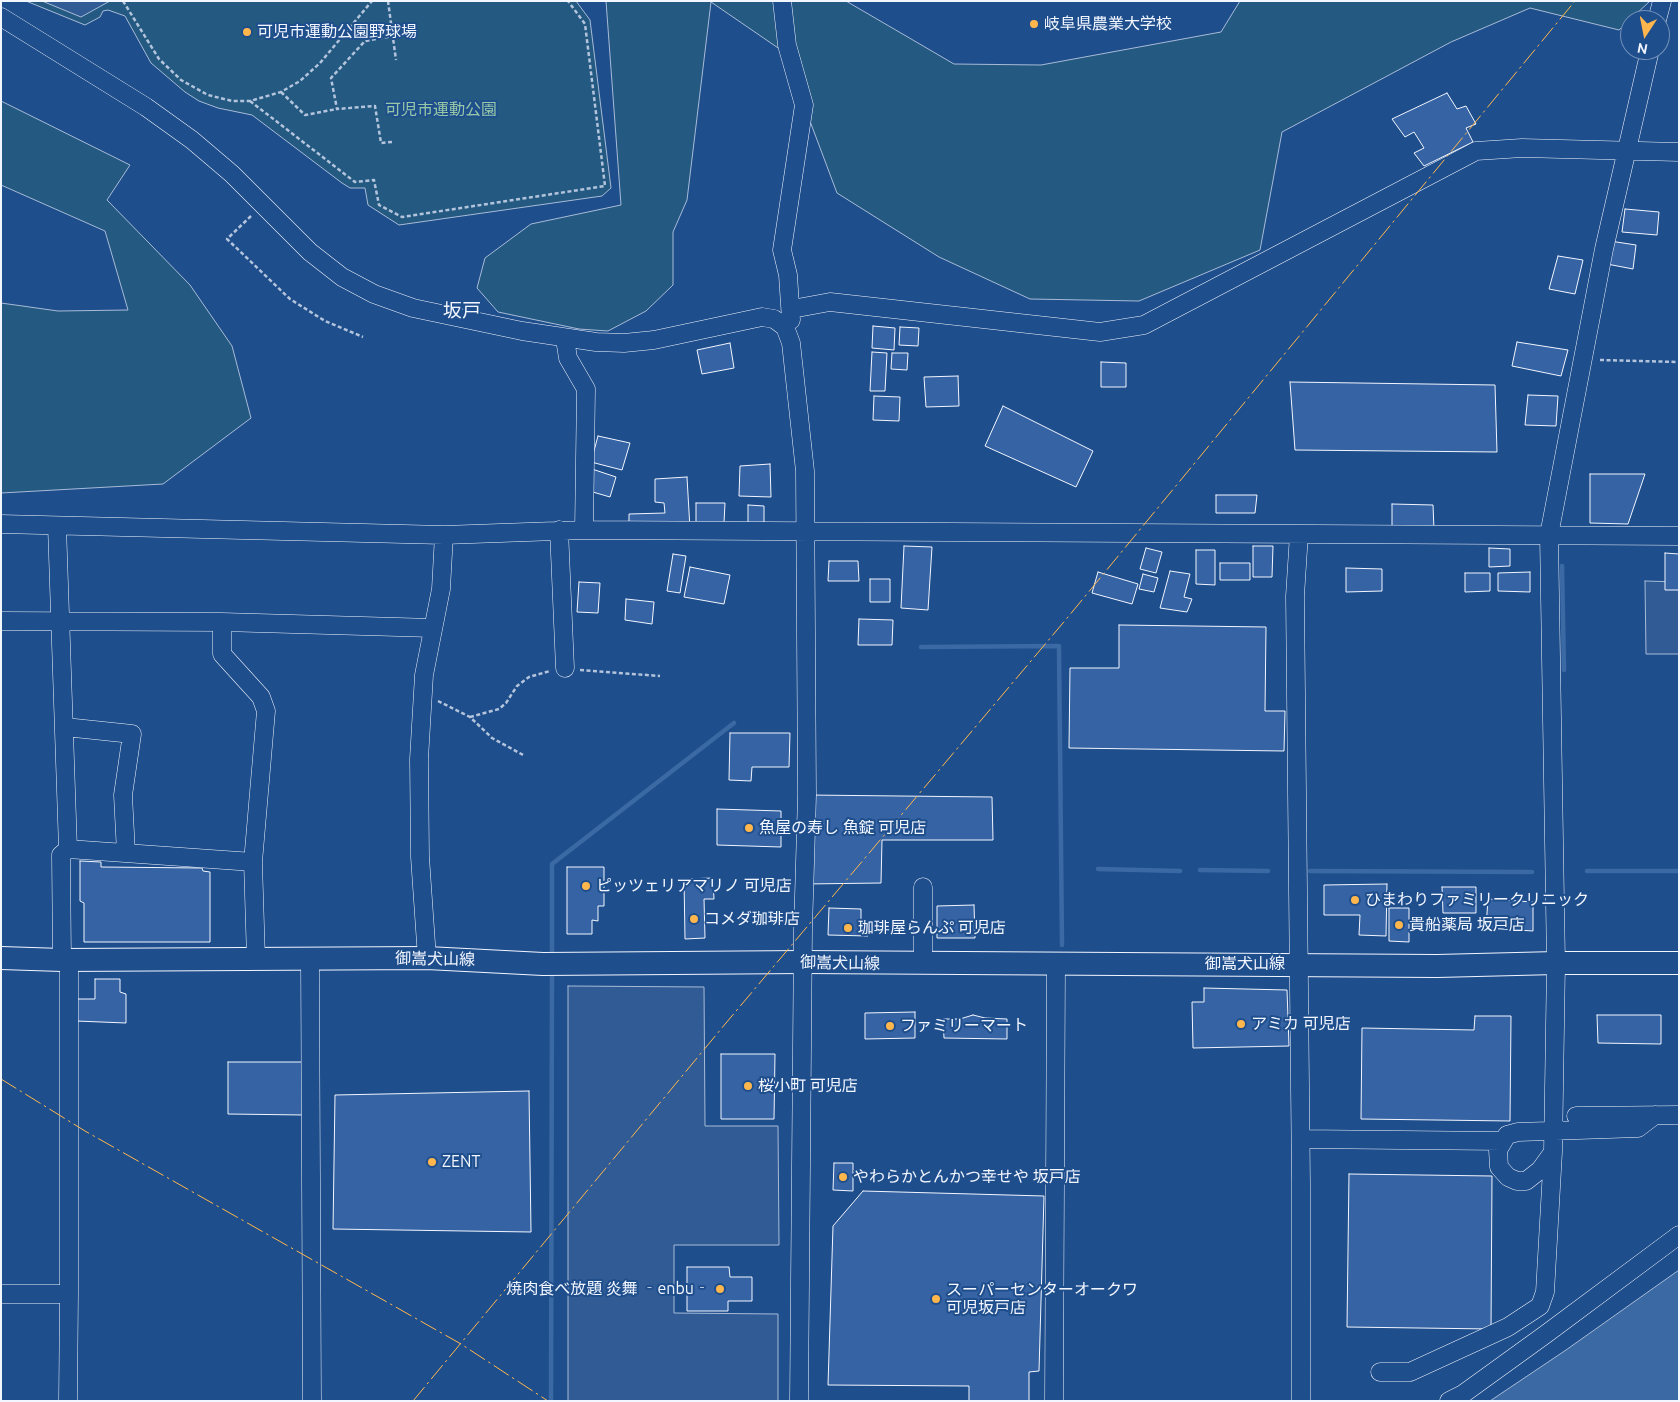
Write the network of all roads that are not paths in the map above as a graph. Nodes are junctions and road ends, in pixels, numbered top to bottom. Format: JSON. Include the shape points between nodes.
{"nodes":[{"id":1,"x":782,"y":1,"type":"edge"},
{"id":2,"x":1,"y":17,"type":"edge"},
{"id":3,"x":1648,"y":60,"type":"edge"},
{"id":4,"x":1626,"y":150,"type":"junction"},
{"id":5,"x":1679,"y":152,"type":"edge"},
{"id":6,"x":792,"y":309,"type":"junction"},
{"id":7,"x":785,"y":327,"type":"junction"},
{"id":8,"x":564,"y":338,"type":"junction"},
{"id":9,"x":1,"y":524,"type":"edge"},
{"id":10,"x":58,"y":526,"type":"junction"},
{"id":11,"x":559,"y":530,"type":"junction"},
{"id":12,"x":584,"y":530,"type":"junction"},
{"id":13,"x":805,"y":531,"type":"junction"},
{"id":14,"x":1299,"y":534,"type":"junction"},
{"id":15,"x":444,"y":535,"type":"junction"},
{"id":16,"x":1549,"y":535,"type":"junction"},
{"id":17,"x":1679,"y":536,"type":"edge"},
{"id":18,"x":1,"y":621,"type":"edge"},
{"id":19,"x":60,"y":621,"type":"junction"},
{"id":20,"x":222,"y":622,"type":"junction"},
{"id":21,"x":433,"y":628,"type":"junction"},
{"id":22,"x":565,"y":668,"type":"dead end"},
{"id":23,"x":65,"y":727,"type":"junction"},
{"id":24,"x":68,"y":848,"type":"junction"},
{"id":25,"x":126,"y":853,"type":"junction"},
{"id":26,"x":253,"y":862,"type":"junction"},
{"id":27,"x":923,"y":887,"type":"dead end"},
{"id":28,"x":1,"y":958,"type":"edge"},
{"id":29,"x":427,"y":958,"type":"junction"},
{"id":30,"x":256,"y":959,"type":"junction"},
{"id":31,"x":310,"y":959,"type":"junction"},
{"id":32,"x":65,"y":960,"type":"junction"},
{"id":33,"x":803,"y":962,"type":"junction"},
{"id":34,"x":1556,"y":963,"type":"junction"},
{"id":35,"x":1679,"y":963,"type":"edge"},
{"id":36,"x":923,"y":964,"type":"junction"},
{"id":37,"x":1056,"y":964,"type":"junction"},
{"id":38,"x":1299,"y":965,"type":"junction"},
{"id":39,"x":1655,"y":1115,"type":"junction"},
{"id":40,"x":1679,"y":1115,"type":"edge"},
{"id":41,"x":1576,"y":1116,"type":"dead end"},
{"id":42,"x":1553,"y":1131,"type":"junction"},
{"id":43,"x":1301,"y":1139,"type":"junction"},
{"id":44,"x":1502,"y":1141,"type":"junction"},
{"id":45,"x":1553,"y":1152,"type":"junction"},
{"id":46,"x":1679,"y":1234,"type":"edge"},
{"id":47,"x":1,"y":1294,"type":"edge"},
{"id":48,"x":69,"y":1294,"type":"junction"},
{"id":49,"x":1380,"y":1372,"type":"dead end"},
{"id":50,"x":68,"y":1401,"type":"edge"},
{"id":51,"x":312,"y":1401,"type":"edge"},
{"id":52,"x":799,"y":1401,"type":"edge"},
{"id":53,"x":1054,"y":1401,"type":"edge"},
{"id":54,"x":1301,"y":1401,"type":"edge"},
{"id":55,"x":1449,"y":1401,"type":"edge"}],
"edges":[{"from":1,"to":6,"type":"street","via":[[786,45],[804,105],[782,250]]},
{"from":2,"to":8,"type":"street","via":[[169,123],[232,174],[310,252],[342,277],[374,294],[412,308]]},
{"from":3,"to":4,"type":"street"},
{"from":4,"to":5,"type":"street"},
{"from":4,"to":6,"type":"street","via":[[1476,150],[1144,325],[1100,332],[830,302]]},
{"from":4,"to":16,"type":"street","via":[[1596,286]]},
{"from":6,"to":7,"type":"street","via":[[792,320]]},
{"from":7,"to":8,"type":"street","via":[[774,319],[762,317],[654,340],[624,343]]},
{"from":7,"to":13,"type":"street","via":[[791,343],[801,428]]},
{"from":8,"to":12,"type":"street","via":[[568,358],[586,389]]},
{"from":9,"to":10,"type":"street"},
{"from":10,"to":15,"type":"street"},
{"from":10,"to":19,"type":"street"},
{"from":11,"to":12,"type":"street"},
{"from":11,"to":15,"type":"street"},
{"from":11,"to":22,"type":"street"},
{"from":12,"to":13,"type":"street"},
{"from":13,"to":14,"type":"street"},
{"from":13,"to":33,"type":"street","via":[[807,795]]},
{"from":14,"to":16,"type":"street"},
{"from":14,"to":38,"type":"street","via":[[1295,596]]},
{"from":15,"to":21,"type":"street","via":[[442,589]]},
{"from":16,"to":17,"type":"street"},
{"from":16,"to":34,"type":"street"},
{"from":18,"to":19,"type":"street"},
{"from":19,"to":20,"type":"street"},
{"from":19,"to":23,"type":"street"},
{"from":20,"to":21,"type":"street"},
{"from":20,"to":26,"type":"street","via":[[222,654],[261,697],[266,711]]},
{"from":21,"to":29,"type":"street","via":[[423,694],[419,759],[420,857]]},
{"from":23,"to":24,"type":"street"},
{"from":23,"to":25,"type":"street","via":[[132,734],[123,795]]},
{"from":24,"to":25,"type":"street"},
{"from":24,"to":32,"type":"street","via":[[61,855]]},
{"from":25,"to":26,"type":"street"},
{"from":26,"to":30,"type":"street"},
{"from":27,"to":36,"type":"street"},
{"from":28,"to":32,"type":"main road","name":"御嵩犬山線"},
{"from":29,"to":31,"type":"main road","name":"御嵩犬山線"},
{"from":29,"to":33,"type":"main road","name":"御嵩犬山線","via":[[551,964]]},
{"from":30,"to":31,"type":"main road","name":"御嵩犬山線"},
{"from":30,"to":32,"type":"main road","name":"御嵩犬山線"},
{"from":31,"to":51,"type":"street"},
{"from":32,"to":48,"type":"street"},
{"from":33,"to":36,"type":"main road","name":"御嵩犬山線"},
{"from":33,"to":52,"type":"street"},
{"from":34,"to":35,"type":"main road","name":"御嵩犬山線"},
{"from":34,"to":38,"type":"main road","name":"御嵩犬山線"},
{"from":34,"to":42,"type":"street"},
{"from":36,"to":37,"type":"main road","name":"御嵩犬山線"},
{"from":37,"to":38,"type":"main road","name":"御嵩犬山線"},
{"from":37,"to":53,"type":"street"},
{"from":38,"to":43,"type":"street"},
{"from":39,"to":40,"type":"street"},
{"from":39,"to":41,"type":"street"},
{"from":39,"to":42,"type":"street","via":[[1638,1128]]},
{"from":42,"to":44,"type":"street","via":[[1518,1132],[1507,1135]]},
{"from":42,"to":45,"type":"street"},
{"from":43,"to":44,"type":"street"},
{"from":43,"to":54,"type":"street"},
{"from":44,"to":45,"type":"street","via":[[1498,1150],[1499,1167],[1517,1181],[1526,1181],[1540,1170]]},
{"from":45,"to":49,"type":"street","via":[[1545,1292],[1540,1306],[1508,1327],[1410,1372]]},
{"from":46,"to":55,"type":"street","via":[[1644,1263]]},
{"from":47,"to":48,"type":"street"},
{"from":48,"to":50,"type":"street"}]}
